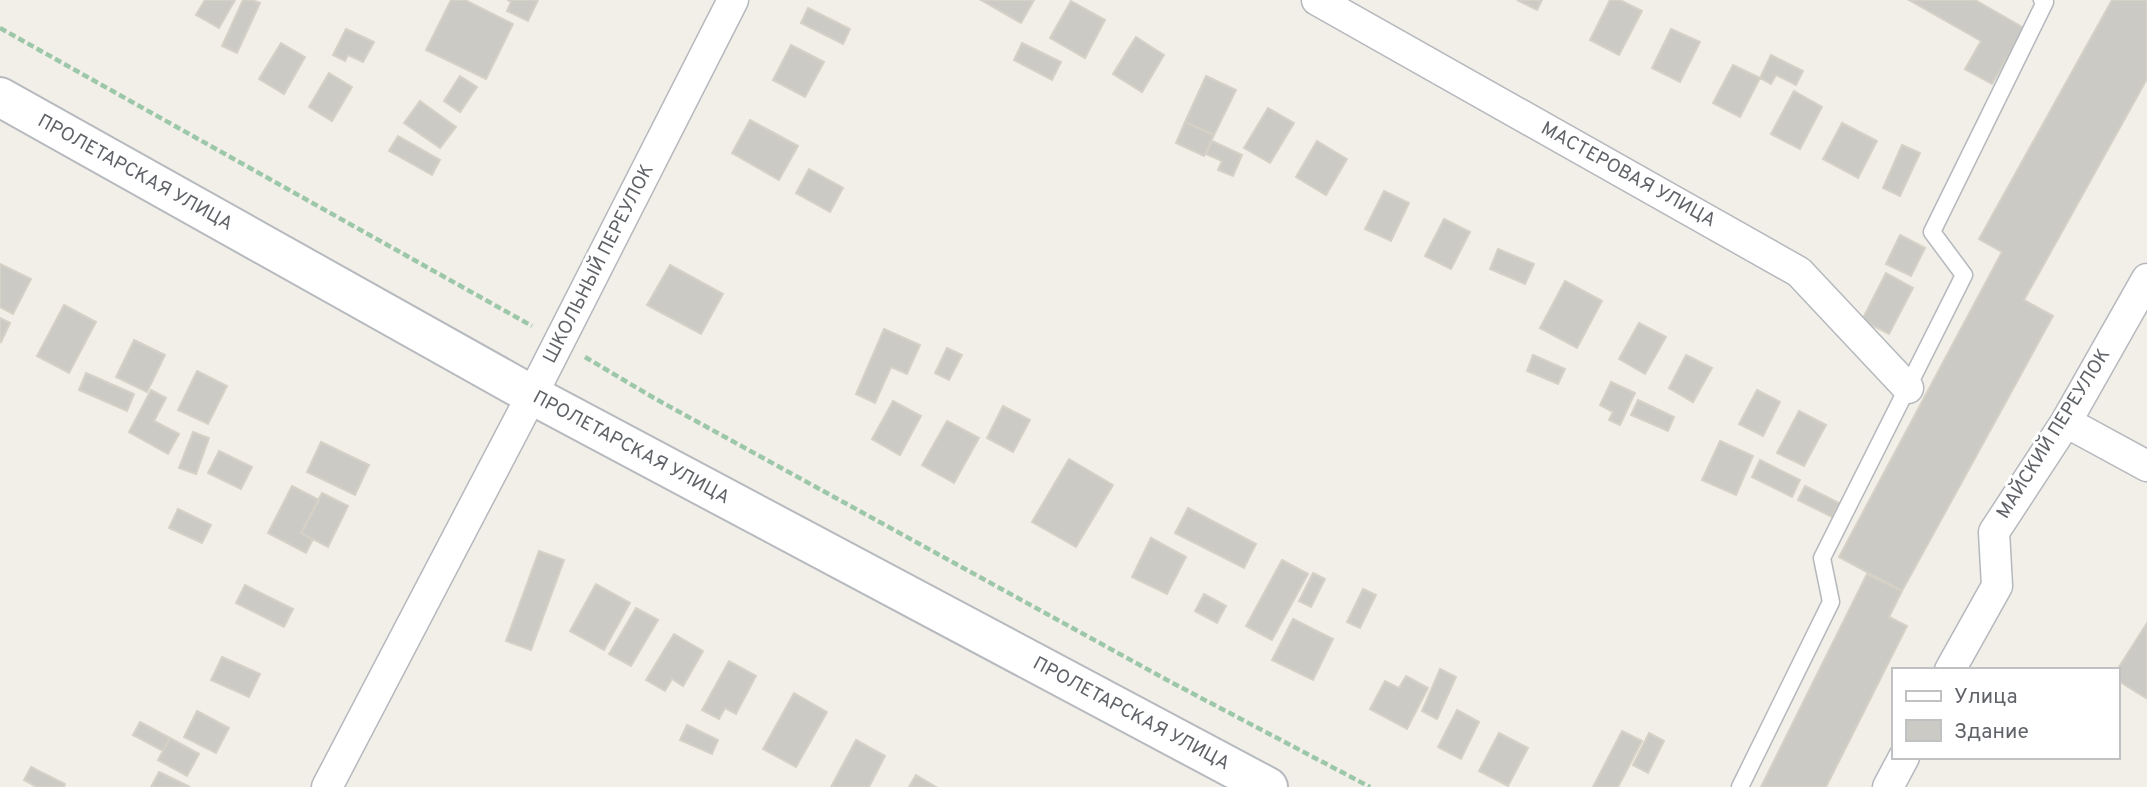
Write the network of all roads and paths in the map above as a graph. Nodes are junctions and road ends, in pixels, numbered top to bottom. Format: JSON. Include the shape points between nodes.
{"nodes":[{"id":1,"x":733,"y":0,"type":"edge"},
{"id":2,"x":1317,"y":0,"type":"edge"},
{"id":3,"x":2042,"y":0,"type":"edge"},
{"id":4,"x":0,"y":28,"type":"edge"},
{"id":5,"x":0,"y":97,"type":"edge"},
{"id":6,"x":2147,"y":278,"type":"edge"},
{"id":7,"x":559,"y":341,"type":"junction"},
{"id":8,"x":1908,"y":388,"type":"junction"},
{"id":9,"x":532,"y":395,"type":"junction"},
{"id":10,"x":2066,"y":422,"type":"junction"},
{"id":11,"x":2147,"y":466,"type":"edge"},
{"id":12,"x":1951,"y":668,"type":"edge"},
{"id":13,"x":1903,"y":759,"type":"edge"},
{"id":14,"x":327,"y":787,"type":"edge"},
{"id":15,"x":1268,"y":787,"type":"edge"},
{"id":16,"x":1370,"y":787,"type":"edge"},
{"id":17,"x":1740,"y":787,"type":"edge"},
{"id":18,"x":1888,"y":787,"type":"edge"}],
"edges":[{"from":1,"to":7,"type":"street","name":"ШКОЛЬНЫЙ ПЕРЕУЛОК"},
{"from":2,"to":8,"type":"street","name":"МАСТЕРОВАЯ УЛИЦА","via":[[1799,272]]},
{"from":3,"to":8,"type":"lane","via":[[2045,2],[1932,232],[1964,275]]},
{"from":4,"to":7,"type":"path"},
{"from":5,"to":9,"type":"street","name":"ПРОЛЕТАРСКАЯ УЛИЦА"},
{"from":6,"to":10,"type":"street","name":"МАЙСКИЙ ПЕРЕУЛОК"},
{"from":7,"to":9,"type":"street","name":"ШКОЛЬНЫЙ ПЕРЕУЛОК"},
{"from":7,"to":16,"type":"path","via":[[654,398]]},
{"from":8,"to":17,"type":"lane","via":[[1822,558],[1831,602]]},
{"from":9,"to":14,"type":"street","name":"ШКОЛЬНЫЙ ПЕРЕУЛОК"},
{"from":9,"to":15,"type":"street","name":"ПРОЛЕТАРСКАЯ УЛИЦА"},
{"from":10,"to":11,"type":"street"},
{"from":10,"to":12,"type":"street","name":"МАЙСКИЙ ПЕРЕУЛОК","via":[[1994,532],[1997,586]]},
{"from":13,"to":18,"type":"street"}]}
